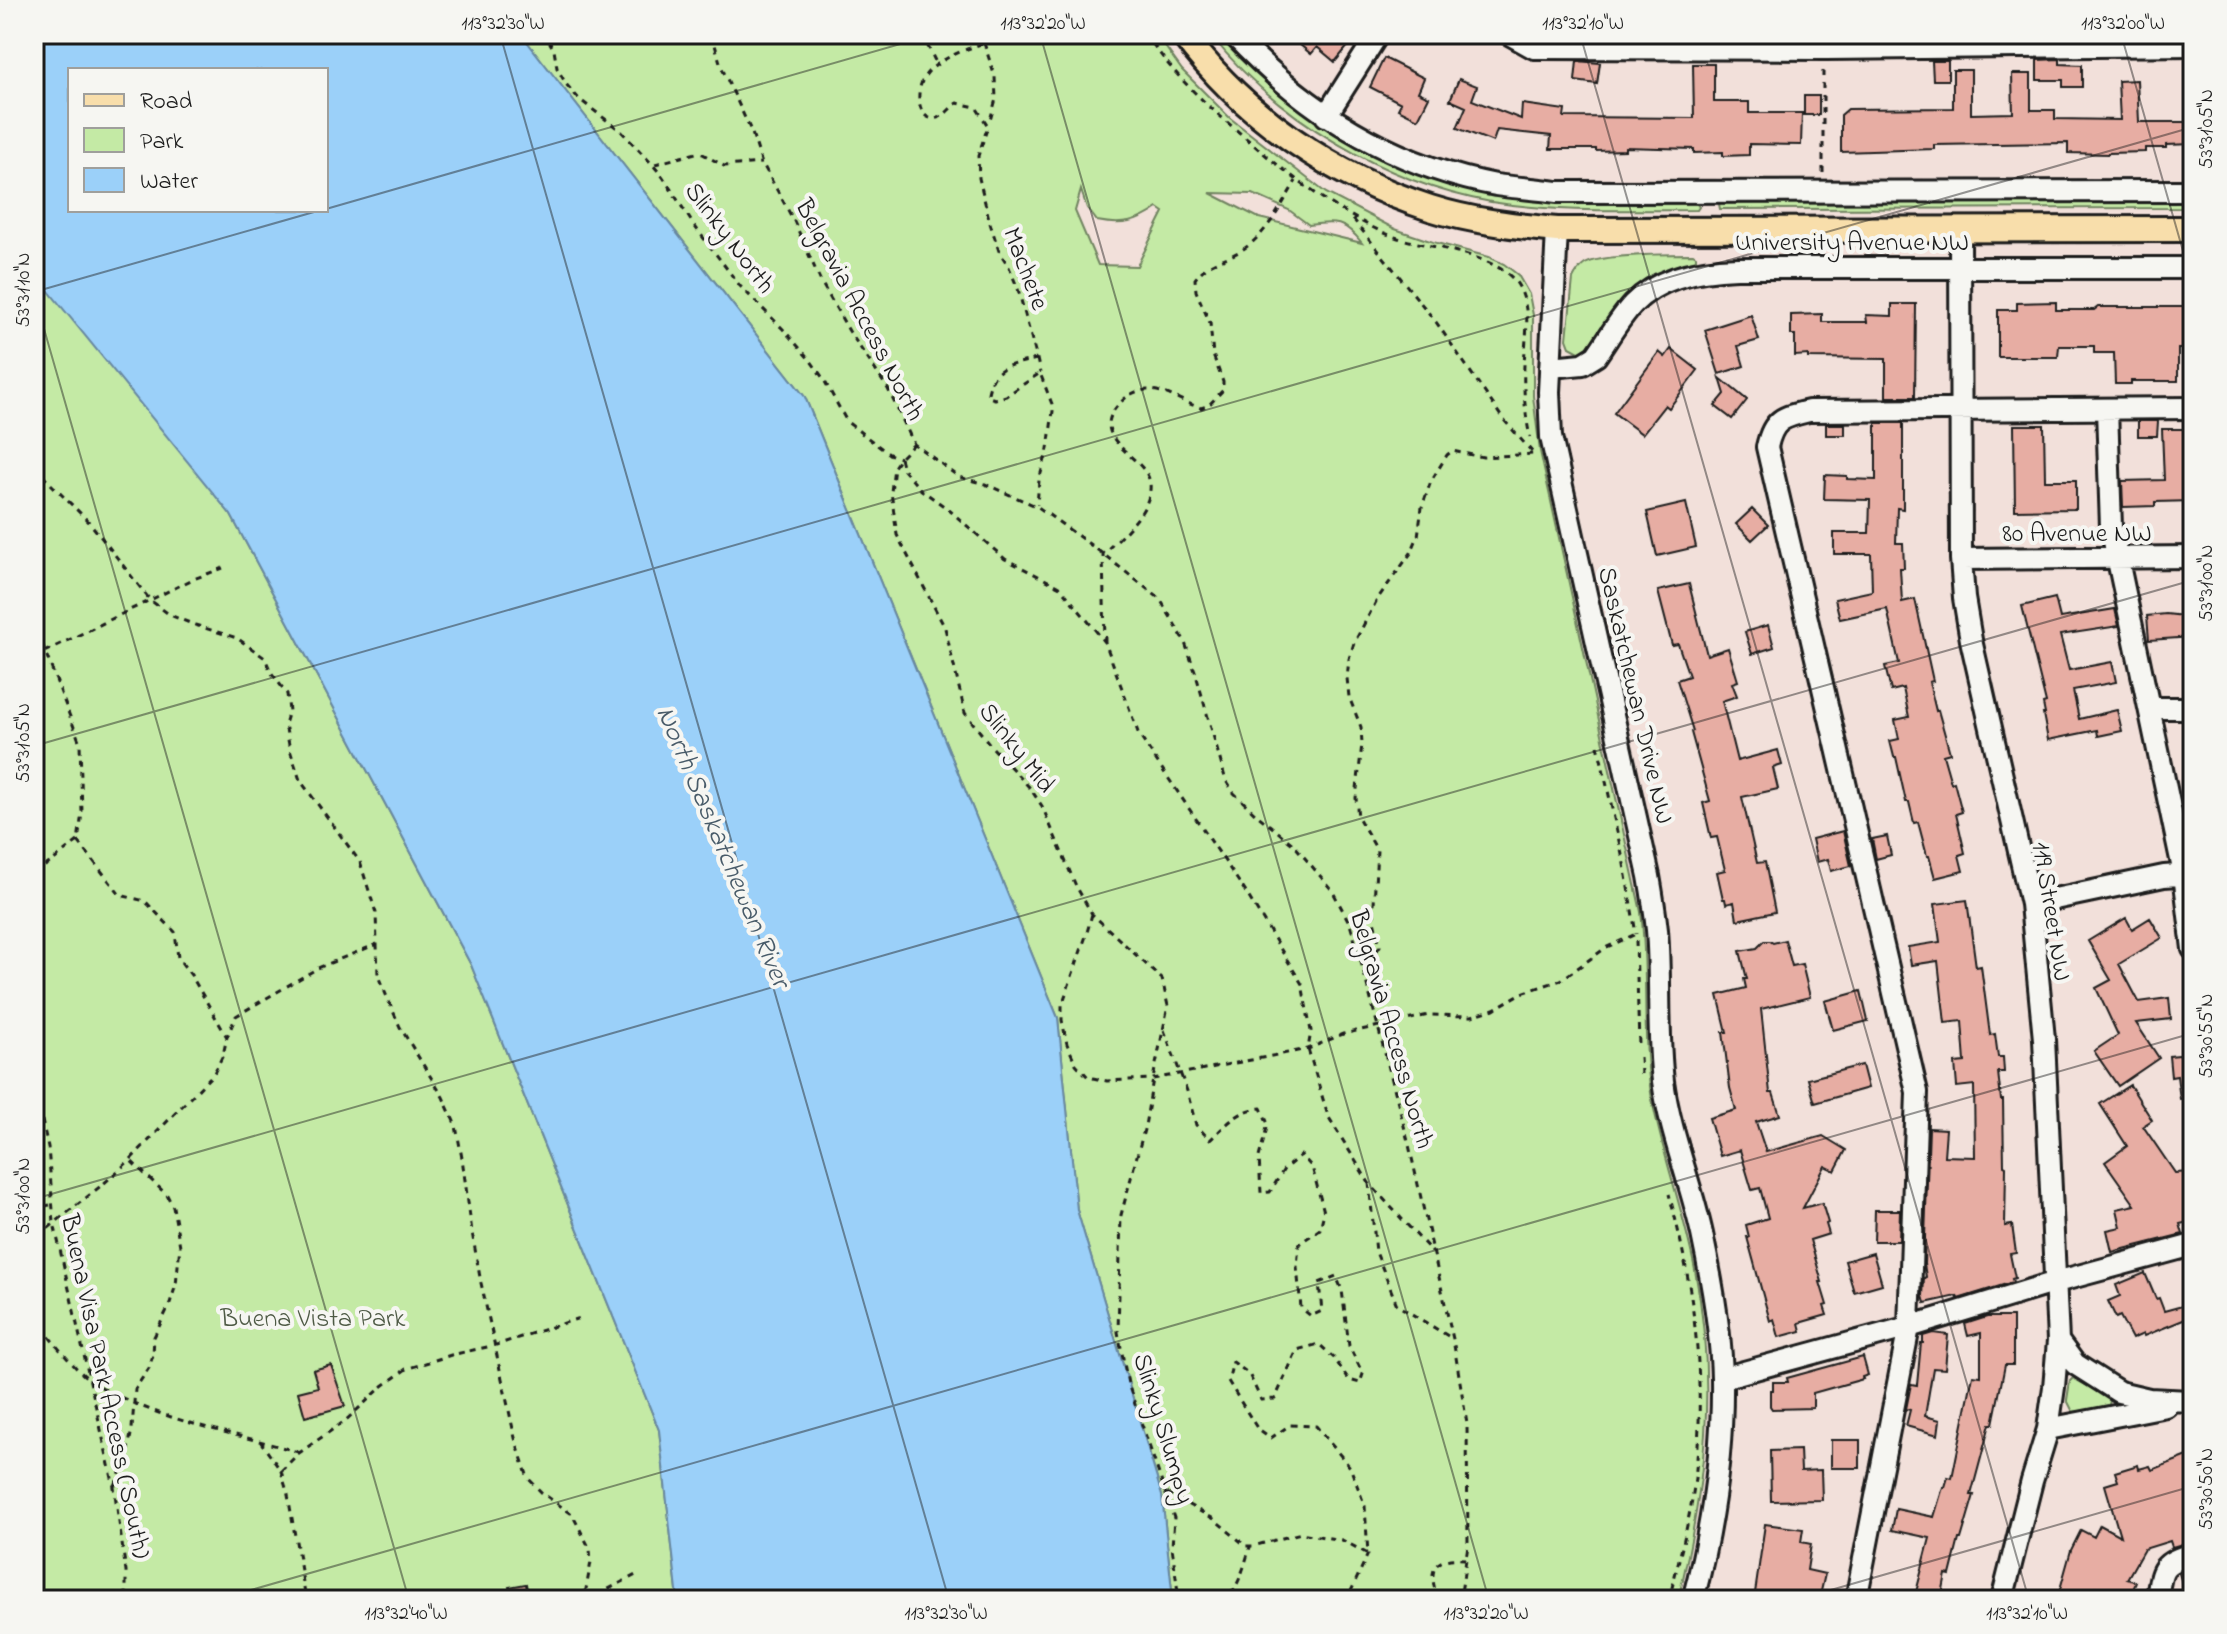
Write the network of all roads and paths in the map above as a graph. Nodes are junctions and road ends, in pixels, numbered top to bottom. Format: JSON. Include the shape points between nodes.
{"nodes":[{"id":1,"x":539,"y":34,"type":"edge"},
{"id":2,"x":712,"y":34,"type":"edge"},
{"id":3,"x":922,"y":34,"type":"edge"},
{"id":4,"x":986,"y":34,"type":"edge"},
{"id":5,"x":1146,"y":34,"type":"edge"},
{"id":6,"x":1183,"y":34,"type":"edge"},
{"id":7,"x":1233,"y":34,"type":"edge"},
{"id":8,"x":1378,"y":34,"type":"edge"},
{"id":9,"x":1509,"y":34,"type":"edge"},
{"id":10,"x":984,"y":43,"type":"junction"},
{"id":11,"x":1825,"y":44,"type":"edge"},
{"id":12,"x":2193,"y":45,"type":"edge"},
{"id":13,"x":937,"y":65,"type":"junction"},
{"id":14,"x":1326,"y":116,"type":"junction"},
{"id":15,"x":988,"y":126,"type":"junction"},
{"id":16,"x":762,"y":163,"type":"junction"},
{"id":17,"x":653,"y":165,"type":"junction"},
{"id":18,"x":1297,"y":180,"type":"junction"},
{"id":19,"x":2193,"y":191,"type":"edge"},
{"id":20,"x":1708,"y":192,"type":"junction"},
{"id":21,"x":1823,"y":192,"type":"junction"},
{"id":22,"x":1350,"y":216,"type":"junction"},
{"id":23,"x":1960,"y":229,"type":"junction"},
{"id":24,"x":2193,"y":229,"type":"edge"},
{"id":25,"x":1557,"y":230,"type":"junction"},
{"id":26,"x":1709,"y":230,"type":"junction"},
{"id":27,"x":1961,"y":268,"type":"junction"},
{"id":28,"x":2193,"y":268,"type":"edge"},
{"id":29,"x":1037,"y":359,"type":"junction"},
{"id":30,"x":1550,"y":367,"type":"junction"},
{"id":31,"x":1040,"y":373,"type":"junction"},
{"id":32,"x":2193,"y":408,"type":"edge"},
{"id":33,"x":2107,"y":409,"type":"junction"},
{"id":34,"x":1961,"y":410,"type":"junction"},
{"id":35,"x":914,"y":444,"type":"junction"},
{"id":36,"x":1534,"y":454,"type":"junction"},
{"id":37,"x":900,"y":458,"type":"junction"},
{"id":38,"x":34,"y":467,"type":"edge"},
{"id":39,"x":1036,"y":506,"type":"junction"},
{"id":40,"x":1103,"y":554,"type":"junction"},
{"id":41,"x":2193,"y":557,"type":"edge"},
{"id":42,"x":2118,"y":558,"type":"junction"},
{"id":43,"x":1961,"y":559,"type":"junction"},
{"id":44,"x":223,"y":568,"type":"dead end"},
{"id":45,"x":150,"y":600,"type":"junction"},
{"id":46,"x":34,"y":636,"type":"edge"},
{"id":47,"x":1105,"y":642,"type":"junction"},
{"id":48,"x":44,"y":651,"type":"junction"},
{"id":49,"x":34,"y":657,"type":"edge"},
{"id":50,"x":2151,"y":708,"type":"junction"},
{"id":51,"x":2193,"y":708,"type":"edge"},
{"id":52,"x":1597,"y":741,"type":"dead end"},
{"id":53,"x":78,"y":841,"type":"junction"},
{"id":54,"x":34,"y":872,"type":"edge"},
{"id":55,"x":2189,"y":874,"type":"edge"},
{"id":56,"x":2031,"y":904,"type":"junction"},
{"id":57,"x":1092,"y":914,"type":"junction"},
{"id":58,"x":1636,"y":934,"type":"junction"},
{"id":59,"x":379,"y":944,"type":"junction"},
{"id":60,"x":2193,"y":949,"type":"edge"},
{"id":61,"x":1364,"y":971,"type":"junction"},
{"id":62,"x":1378,"y":1026,"type":"junction"},
{"id":63,"x":1163,"y":1030,"type":"junction"},
{"id":64,"x":227,"y":1037,"type":"junction"},
{"id":65,"x":1308,"y":1049,"type":"junction"},
{"id":66,"x":1180,"y":1072,"type":"junction"},
{"id":67,"x":1153,"y":1079,"type":"junction"},
{"id":68,"x":1642,"y":1082,"type":"dead end"},
{"id":69,"x":34,"y":1085,"type":"edge"},
{"id":70,"x":130,"y":1160,"type":"junction"},
{"id":71,"x":1369,"y":1183,"type":"junction"},
{"id":72,"x":1670,"y":1194,"type":"dead end"},
{"id":73,"x":51,"y":1205,"type":"junction"},
{"id":74,"x":34,"y":1208,"type":"edge"},
{"id":75,"x":54,"y":1223,"type":"junction"},
{"id":76,"x":2193,"y":1245,"type":"edge"},
{"id":77,"x":34,"y":1247,"type":"edge"},
{"id":78,"x":1434,"y":1255,"type":"junction"},
{"id":79,"x":2056,"y":1282,"type":"junction"},
{"id":80,"x":583,"y":1317,"type":"dead end"},
{"id":81,"x":34,"y":1318,"type":"edge"},
{"id":82,"x":1909,"y":1327,"type":"junction"},
{"id":83,"x":1453,"y":1339,"type":"junction"},
{"id":84,"x":2058,"y":1341,"type":"junction"},
{"id":85,"x":496,"y":1345,"type":"junction"},
{"id":86,"x":1722,"y":1378,"type":"junction"},
{"id":87,"x":91,"y":1380,"type":"junction"},
{"id":88,"x":2191,"y":1401,"type":"edge"},
{"id":89,"x":133,"y":1402,"type":"junction"},
{"id":90,"x":2048,"y":1429,"type":"junction"},
{"id":91,"x":260,"y":1441,"type":"junction"},
{"id":92,"x":299,"y":1453,"type":"junction"},
{"id":93,"x":281,"y":1471,"type":"junction"},
{"id":94,"x":114,"y":1487,"type":"junction"},
{"id":95,"x":1166,"y":1492,"type":"junction"},
{"id":96,"x":1250,"y":1547,"type":"junction"},
{"id":97,"x":1368,"y":1554,"type":"junction"},
{"id":98,"x":2193,"y":1554,"type":"edge"},
{"id":99,"x":1466,"y":1559,"type":"junction"},
{"id":100,"x":636,"y":1575,"type":"dead end"},
{"id":101,"x":126,"y":1600,"type":"edge"},
{"id":102,"x":306,"y":1600,"type":"edge"},
{"id":103,"x":586,"y":1600,"type":"edge"},
{"id":104,"x":1179,"y":1600,"type":"edge"},
{"id":105,"x":1208,"y":1600,"type":"edge"},
{"id":106,"x":1347,"y":1600,"type":"edge"},
{"id":107,"x":1436,"y":1600,"type":"edge"},
{"id":108,"x":1460,"y":1600,"type":"edge"},
{"id":109,"x":1669,"y":1600,"type":"edge"},
{"id":110,"x":1693,"y":1600,"type":"edge"},
{"id":111,"x":1856,"y":1600,"type":"edge"},
{"id":112,"x":2002,"y":1600,"type":"edge"},
{"id":113,"x":2157,"y":1600,"type":"edge"}],
"edges":[{"from":1,"to":17,"type":"path","name":"Slinky North","via":[[549,41],[557,68],[579,99],[621,131]]},
{"from":2,"to":16,"type":"path","name":"Belgravia Access North"},
{"from":3,"to":13,"type":"path"},
{"from":4,"to":10,"type":"path"},
{"from":5,"to":18,"type":"path","via":[[1202,101]]},
{"from":6,"to":25,"type":"main road","via":[[1231,89],[1323,160],[1431,208],[1476,220]]},
{"from":7,"to":14,"type":"street","via":[[1265,68]]},
{"from":8,"to":14,"type":"street"},
{"from":9,"to":11,"type":"street","via":[[1534,48]]},
{"from":10,"to":13,"type":"path"},
{"from":10,"to":15,"type":"path","name":"Machete","via":[[995,77],[996,99]]},
{"from":11,"to":12,"type":"street"},
{"from":11,"to":21,"type":"path"},
{"from":13,"to":15,"type":"path","via":[[919,89],[921,111],[942,116],[965,103],[976,107]]},
{"from":14,"to":20,"type":"street","name":"University Avenue NW","via":[[1390,151],[1440,171],[1495,184],[1557,192]]},
{"from":15,"to":29,"type":"path","name":"Machete","via":[[978,156],[979,178]]},
{"from":16,"to":17,"type":"path","via":[[724,166],[696,153]]},
{"from":16,"to":35,"type":"path","name":"Belgravia Access North","via":[[821,282],[888,389]]},
{"from":17,"to":37,"type":"path","name":"Slinky North","via":[[740,286],[811,361],[847,422]]},
{"from":18,"to":22,"type":"path"},
{"from":18,"to":40,"type":"path","via":[[1264,232],[1202,269],[1195,279],[1223,390],[1201,408],[1147,388],[1113,411],[1111,433],[1146,473],[1149,498]]},
{"from":19,"to":21,"type":"street","name":"University Avenue NW"},
{"from":20,"to":21,"type":"street","name":"University Avenue NW"},
{"from":20,"to":26,"type":"street","name":"University Avenue NW"},
{"from":22,"to":36,"type":"path"},
{"from":22,"to":36,"type":"path","via":[[1397,238],[1490,264],[1517,283],[1528,316],[1523,367]]},
{"from":23,"to":24,"type":"main road","name":"University Avenue NW"},
{"from":23,"to":26,"type":"main road","name":"University Avenue NW"},
{"from":23,"to":27,"type":"street","name":"119 Street NW"},
{"from":25,"to":26,"type":"main road","name":"University Avenue NW"},
{"from":25,"to":30,"type":"street","name":"Saskatchewan Drive NW"},
{"from":27,"to":28,"type":"street","name":"University Avenue NW"},
{"from":27,"to":30,"type":"street","name":"University Avenue NW","via":[[1737,268],[1690,273],[1639,298],[1590,361]]},
{"from":27,"to":34,"type":"street","name":"119 Street NW"},
{"from":29,"to":31,"type":"path","name":"Machete"},
{"from":29,"to":31,"type":"path","via":[[1001,368],[989,385],[989,397],[1006,396]]},
{"from":30,"to":86,"type":"street","name":"Saskatchewan Drive NW","via":[[1551,437],[1649,876],[1657,929],[1663,1083],[1702,1232]]},
{"from":31,"to":39,"type":"path","via":[[1053,411]]},
{"from":32,"to":33,"type":"street"},
{"from":33,"to":34,"type":"street"},
{"from":33,"to":42,"type":"street","via":[[2111,527]]},
{"from":34,"to":43,"type":"street","name":"119 Street NW"},
{"from":34,"to":82,"type":"street","via":[[1809,411],[1784,416],[1771,430],[1767,447],[1917,1092]]},
{"from":35,"to":37,"type":"path"},
{"from":35,"to":39,"type":"path","name":"Belgravia Access North","via":[[959,477]]},
{"from":36,"to":61,"type":"path","via":[[1447,455],[1431,481],[1411,553],[1354,643],[1347,678],[1361,727],[1356,798],[1358,817],[1377,850],[1374,920],[1380,946]]},
{"from":37,"to":47,"type":"path","via":[[920,489],[1005,559],[1060,587]]},
{"from":37,"to":57,"type":"path","name":"Slinky Mid","via":[[891,492],[897,535],[945,628],[965,713],[1042,806]]},
{"from":38,"to":45,"type":"path","via":[[90,523]]},
{"from":39,"to":40,"type":"path","name":"Belgravia Access North"},
{"from":40,"to":47,"type":"path"},
{"from":40,"to":61,"type":"path","name":"Belgravia Access North","via":[[1160,599],[1187,650],[1226,781],[1294,845],[1332,890],[1350,924]]},
{"from":41,"to":42,"type":"street","name":"80 Avenue NW"},
{"from":42,"to":43,"type":"street","name":"80 Avenue NW"},
{"from":42,"to":50,"type":"street"},
{"from":43,"to":56,"type":"street","name":"119 Street NW","via":[[1971,640]]},
{"from":44,"to":45,"type":"path"},
{"from":45,"to":48,"type":"path"},
{"from":45,"to":59,"type":"path","via":[[170,615],[237,638],[265,658],[287,694],[285,724],[300,780],[360,862],[376,913]]},
{"from":46,"to":48,"type":"path"},
{"from":47,"to":65,"type":"path","via":[[1139,735],[1302,984],[1311,1031]]},
{"from":48,"to":49,"type":"path"},
{"from":48,"to":53,"type":"path","via":[[80,743]]},
{"from":50,"to":51,"type":"street"},
{"from":50,"to":55,"type":"street"},
{"from":52,"to":58,"type":"path"},
{"from":53,"to":54,"type":"path"},
{"from":53,"to":64,"type":"path","via":[[120,895],[145,901],[175,932],[178,958]]},
{"from":55,"to":56,"type":"street"},
{"from":55,"to":60,"type":"street"},
{"from":56,"to":79,"type":"street","name":"119 Street NW","via":[[2044,1039]]},
{"from":57,"to":63,"type":"path","name":"Slinky Mid","via":[[1162,979],[1168,1006]]},
{"from":57,"to":67,"type":"path","via":[[1062,1005],[1067,1044],[1088,1077]]},
{"from":58,"to":62,"type":"path","via":[[1607,947],[1561,980],[1494,1009]]},
{"from":58,"to":68,"type":"path"},
{"from":59,"to":64,"type":"path","via":[[318,968],[236,1016]]},
{"from":59,"to":85,"type":"path","via":[[378,976],[400,1027],[456,1126]]},
{"from":61,"to":62,"type":"path","name":"Belgravia Access North"},
{"from":62,"to":65,"type":"path"},
{"from":62,"to":78,"type":"path","name":"Belgravia Access North"},
{"from":63,"to":66,"type":"path"},
{"from":63,"to":67,"type":"path","name":"Slinky Mid"},
{"from":64,"to":70,"type":"path","via":[[214,1073]]},
{"from":65,"to":66,"type":"path"},
{"from":65,"to":71,"type":"path","via":[[1328,1116]]},
{"from":66,"to":67,"type":"path"},
{"from":66,"to":97,"type":"path","via":[[1196,1125],[1210,1140],[1247,1109],[1261,1108],[1268,1124],[1259,1157],[1261,1193],[1270,1192],[1284,1169],[1301,1155],[1312,1167],[1324,1212],[1320,1229],[1299,1244],[1301,1308],[1311,1316],[1322,1311],[1319,1283],[1336,1276],[1349,1346],[1363,1374],[1360,1383],[1349,1380],[1319,1344],[1297,1350],[1275,1399],[1261,1400],[1249,1374],[1233,1362],[1228,1381],[1257,1428],[1271,1438],[1290,1425],[1316,1426],[1350,1467],[1365,1506]]},
{"from":67,"to":95,"type":"path","name":"Slinky Slumpy","via":[[1121,1215],[1118,1332],[1128,1384]]},
{"from":69,"to":73,"type":"path","name":"Buena Visa Park Access (South)","via":[[48,1147]]},
{"from":70,"to":75,"type":"path"},
{"from":70,"to":89,"type":"path","via":[[167,1195],[180,1246],[176,1285]]},
{"from":71,"to":78,"type":"path"},
{"from":71,"to":83,"type":"path","via":[[1376,1252],[1397,1305]]},
{"from":72,"to":109,"type":"path","via":[[1693,1304],[1699,1402],[1694,1489]]},
{"from":73,"to":74,"type":"path"},
{"from":73,"to":75,"type":"path","name":"Buena Visa Park Access (South)"},
{"from":75,"to":77,"type":"path"},
{"from":75,"to":87,"type":"path","name":"Buena Visa Park Access (South)"},
{"from":76,"to":79,"type":"street"},
{"from":78,"to":83,"type":"path","name":"Belgravia Access North"},
{"from":79,"to":82,"type":"street"},
{"from":79,"to":84,"type":"street","name":"119 Street NW"},
{"from":80,"to":85,"type":"path"},
{"from":81,"to":87,"type":"path"},
{"from":82,"to":86,"type":"street"},
{"from":82,"to":111,"type":"street"},
{"from":83,"to":99,"type":"path","name":"Belgravia Access North","via":[[1467,1424]]},
{"from":84,"to":88,"type":"street","via":[[2075,1364],[2119,1392]]},
{"from":84,"to":90,"type":"street","name":"119 Street NW"},
{"from":85,"to":92,"type":"path","via":[[406,1369]]},
{"from":85,"to":103,"type":"path","via":[[528,1478],[572,1514],[590,1549]]},
{"from":86,"to":110,"type":"street","name":"Saskatchewan Drive NW","via":[[1719,1455]]},
{"from":87,"to":89,"type":"path"},
{"from":87,"to":94,"type":"path","name":"Buena Visa Park Access (South)"},
{"from":88,"to":90,"type":"street"},
{"from":89,"to":91,"type":"path"},
{"from":89,"to":94,"type":"path","via":[[127,1455]]},
{"from":90,"to":112,"type":"street","name":"119 Street NW"},
{"from":91,"to":92,"type":"path"},
{"from":91,"to":93,"type":"path"},
{"from":92,"to":93,"type":"path"},
{"from":93,"to":102,"type":"path"},
{"from":94,"to":101,"type":"path","name":"Buena Visa Park Access (South)"},
{"from":95,"to":96,"type":"path"},
{"from":95,"to":104,"type":"path","name":"Slinky Slumpy","via":[[1174,1518]]},
{"from":96,"to":97,"type":"path","via":[[1301,1533],[1342,1540]]},
{"from":96,"to":105,"type":"path","via":[[1230,1594]]},
{"from":97,"to":106,"type":"path"},
{"from":98,"to":113,"type":"street","via":[[2170,1561],[2160,1576]]},
{"from":99,"to":107,"type":"path","via":[[1447,1558],[1438,1565],[1433,1580]]},
{"from":99,"to":108,"type":"path","name":"Belgravia Access North"},
{"from":100,"to":103,"type":"path"}]}
